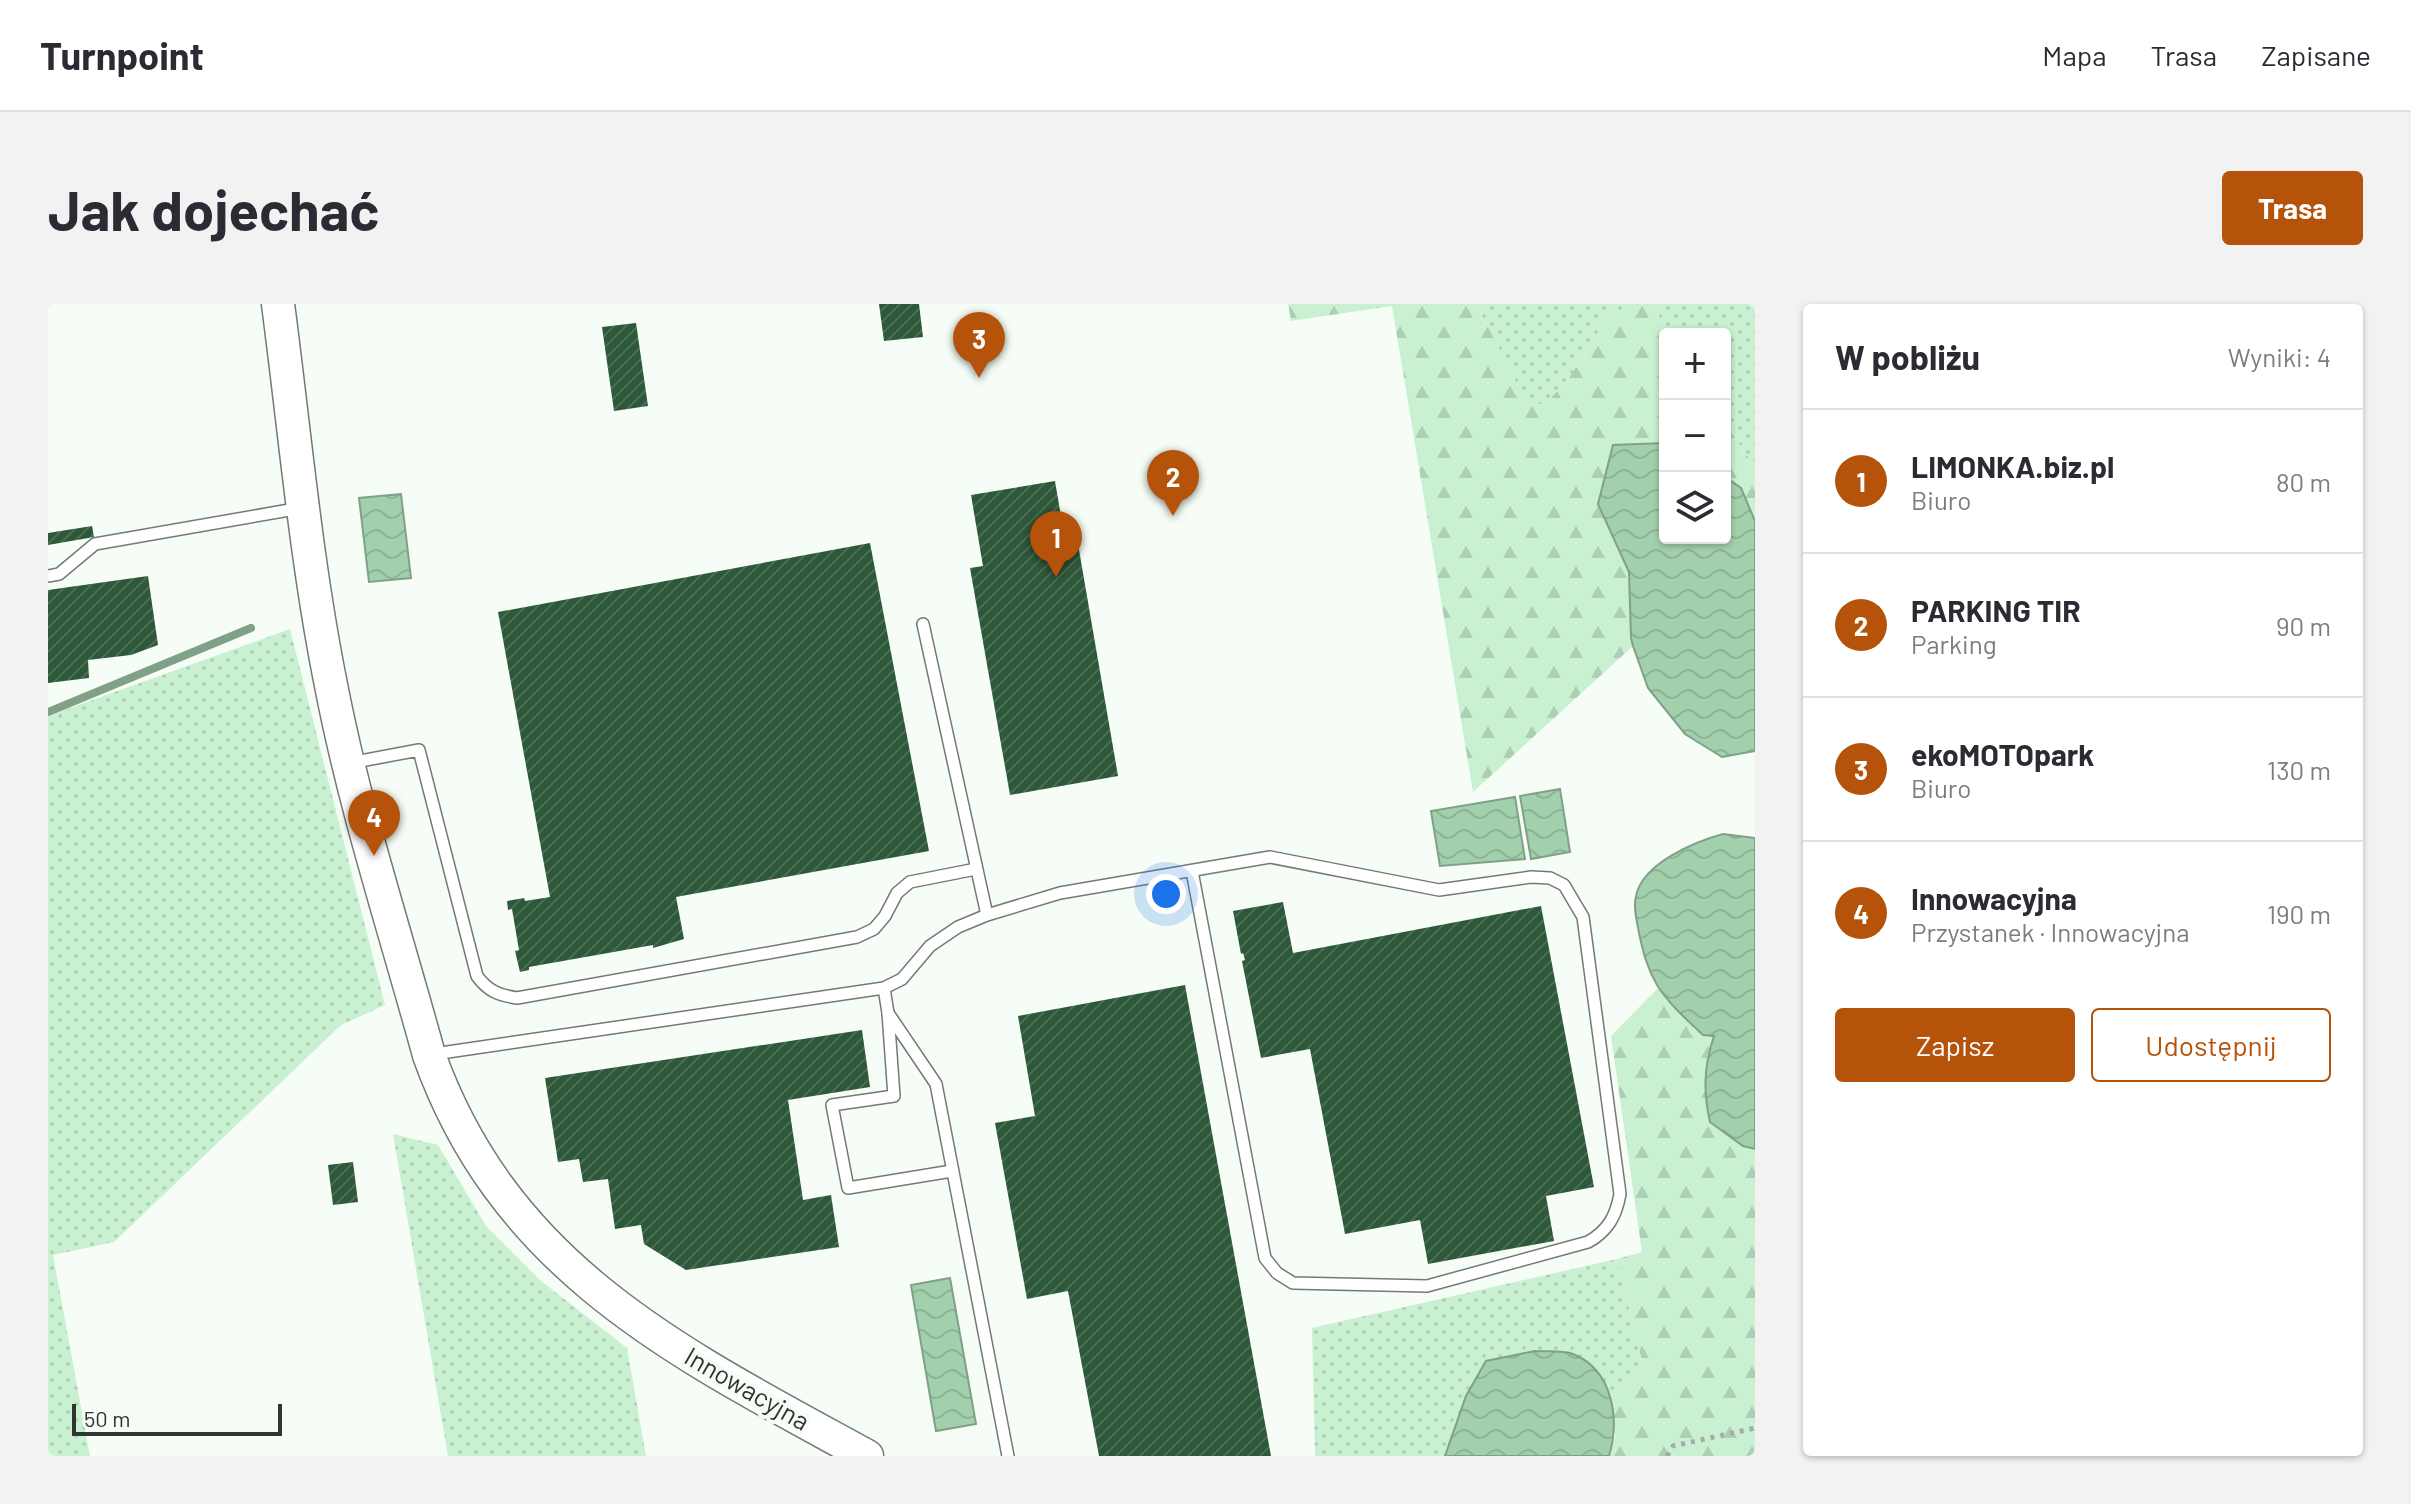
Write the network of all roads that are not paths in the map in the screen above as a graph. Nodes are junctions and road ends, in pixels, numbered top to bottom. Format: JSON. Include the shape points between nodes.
{"nodes":[{"id":1,"x":278,"y":304,"type":"edge"},
{"id":2,"x":304,"y":508,"type":"junction"},
{"id":3,"x":48,"y":576,"type":"edge"},
{"id":4,"x":923,"y":624,"type":"dead end"},
{"id":5,"x":349,"y":764,"type":"junction"},
{"id":6,"x":976,"y":869,"type":"junction"},
{"id":7,"x":1192,"y":871,"type":"junction"},
{"id":8,"x":987,"y":915,"type":"junction"},
{"id":9,"x":884,"y":988,"type":"junction"},
{"id":10,"x":888,"y":1013,"type":"junction"},
{"id":11,"x":429,"y":1055,"type":"junction"},
{"id":12,"x":952,"y":1171,"type":"junction"},
{"id":13,"x":867,"y":1456,"type":"edge"},
{"id":14,"x":1008,"y":1456,"type":"edge"}],
"edges":[{"from":1,"to":2,"type":"street","name":"Innowacyjna"},
{"from":2,"to":3,"type":"lane","via":[[95,544],[59,574]]},
{"from":2,"to":5,"type":"street","name":"Innowacyjna","via":[[329,676]]},
{"from":4,"to":6,"type":"lane"},
{"from":5,"to":6,"type":"lane","via":[[419,750],[477,976],[501,996],[517,998],[857,937],[874,929],[910,882]]},
{"from":5,"to":11,"type":"street","name":"Innowacyjna"},
{"from":6,"to":8,"type":"lane"},
{"from":7,"to":7,"type":"lane","via":[[1270,857],[1439,890],[1531,877],[1564,885],[1583,917],[1620,1194],[1600,1236],[1427,1286],[1293,1283],[1277,1273],[1265,1258]]},
{"from":7,"to":8,"type":"lane","via":[[1060,893]]},
{"from":8,"to":9,"type":"lane","via":[[930,946],[902,979]]},
{"from":9,"to":10,"type":"lane"},
{"from":9,"to":11,"type":"lane"},
{"from":10,"to":12,"type":"lane","via":[[936,1084]]},
{"from":10,"to":12,"type":"lane","via":[[894,1096],[832,1105],[848,1188]]},
{"from":11,"to":13,"type":"street","name":"Innowacyjna","via":[[465,1139],[536,1235],[577,1275],[682,1353]]},
{"from":12,"to":14,"type":"lane"}]}
